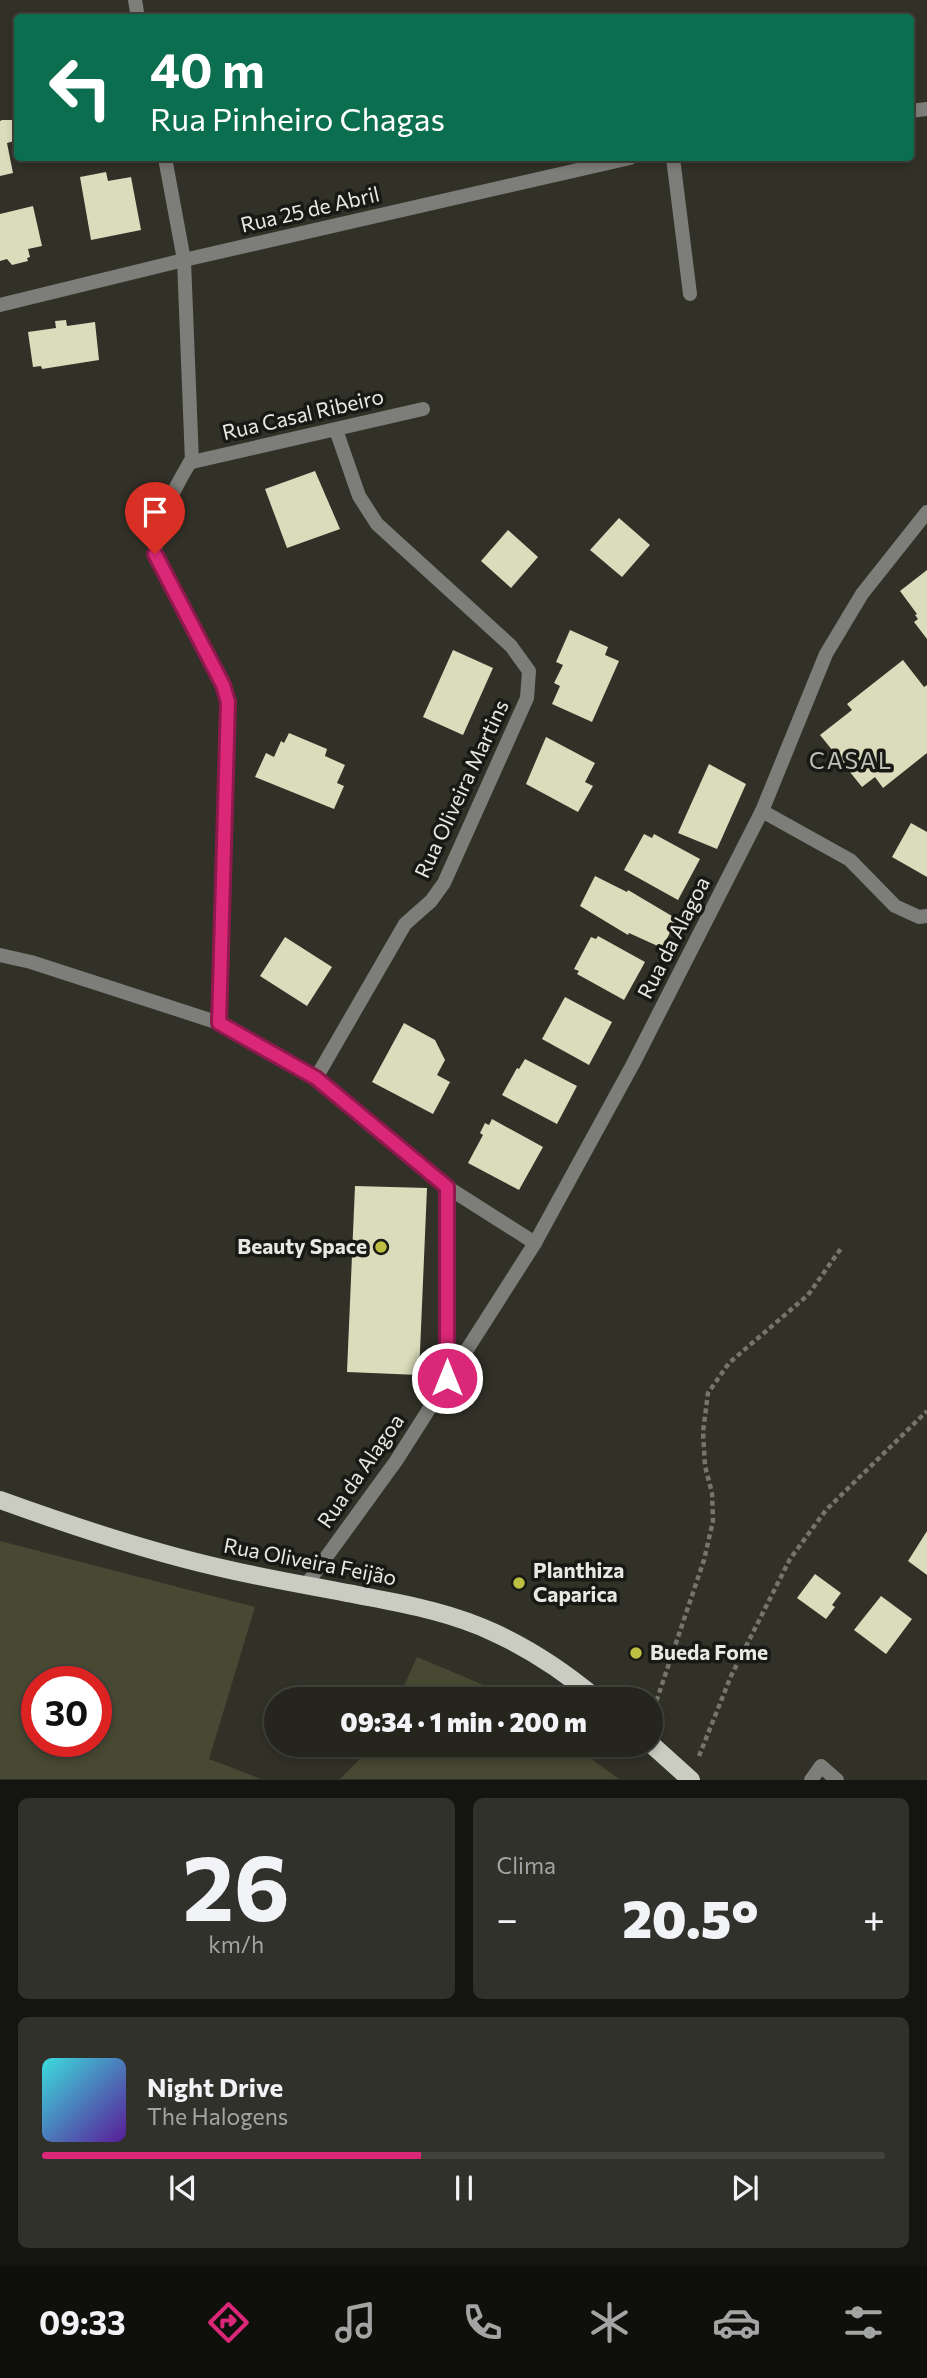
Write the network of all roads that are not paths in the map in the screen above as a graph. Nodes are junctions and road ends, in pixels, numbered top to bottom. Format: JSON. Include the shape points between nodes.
{"nodes":[{"id":1,"x":166,"y":161,"type":"edge"},
{"id":2,"x":617,"y":161,"type":"edge"},
{"id":3,"x":673,"y":161,"type":"edge"},
{"id":4,"x":184,"y":260,"type":"junction"},
{"id":5,"x":690,"y":294,"type":"dead end"},
{"id":6,"x":0,"y":305,"type":"edge"},
{"id":7,"x":424,"y":410,"type":"dead end"},
{"id":8,"x":336,"y":429,"type":"junction"},
{"id":9,"x":192,"y":462,"type":"junction"},
{"id":10,"x":927,"y":512,"type":"edge"},
{"id":11,"x":762,"y":811,"type":"junction"},
{"id":12,"x":927,"y":916,"type":"edge"},
{"id":13,"x":0,"y":955,"type":"edge"},
{"id":14,"x":219,"y":1023,"type":"junction"},
{"id":15,"x":316,"y":1078,"type":"junction"},
{"id":16,"x":447,"y":1187,"type":"junction"},
{"id":17,"x":535,"y":1242,"type":"junction"},
{"id":18,"x":447,"y":1378,"type":"junction"},
{"id":19,"x":0,"y":1500,"type":"edge"},
{"id":20,"x":306,"y":1585,"type":"junction"},
{"id":21,"x":581,"y":1687,"type":"edge"},
{"id":22,"x":663,"y":1754,"type":"edge"},
{"id":23,"x":691,"y":1779,"type":"edge"},
{"id":24,"x":811,"y":1780,"type":"edge"},
{"id":25,"x":837,"y":1780,"type":"edge"}],
"edges":[{"from":1,"to":4,"type":"street"},
{"from":2,"to":4,"type":"street","name":"Rua 25 de Abril"},
{"from":3,"to":5,"type":"street"},
{"from":4,"to":6,"type":"street","name":"Rua 25 de Abril"},
{"from":4,"to":9,"type":"street"},
{"from":7,"to":8,"type":"street","name":"Rua Casal Ribeiro"},
{"from":8,"to":9,"type":"street","name":"Rua Casal Ribeiro"},
{"from":8,"to":15,"type":"street","name":"Rua Oliveira Martins","via":[[359,496],[377,524],[511,646],[529,671],[527,698],[444,883],[405,924]]},
{"from":9,"to":14,"type":"street","via":[[164,508],[155,554],[228,702]]},
{"from":10,"to":11,"type":"street","name":"Rua da Alagoa","via":[[862,594],[827,654]]},
{"from":11,"to":12,"type":"street","via":[[850,860],[895,906]]},
{"from":11,"to":17,"type":"street","name":"Rua da Alagoa","via":[[634,1064]]},
{"from":13,"to":14,"type":"street"},
{"from":14,"to":15,"type":"street"},
{"from":15,"to":16,"type":"street"},
{"from":16,"to":17,"type":"street"},
{"from":16,"to":18,"type":"street"},
{"from":17,"to":18,"type":"street","name":"Rua da Alagoa"},
{"from":18,"to":20,"type":"street","name":"Rua da Alagoa","via":[[396,1461]]},
{"from":19,"to":20,"type":"main road","name":"Rua Oliveira Feijão","via":[[152,1552]]},
{"from":20,"to":21,"type":"main road","name":"Rua Oliveira Feijão","via":[[421,1607],[475,1624],[543,1658]]},
{"from":22,"to":23,"type":"main road"},
{"from":24,"to":25,"type":"street","via":[[821,1766]]}]}
